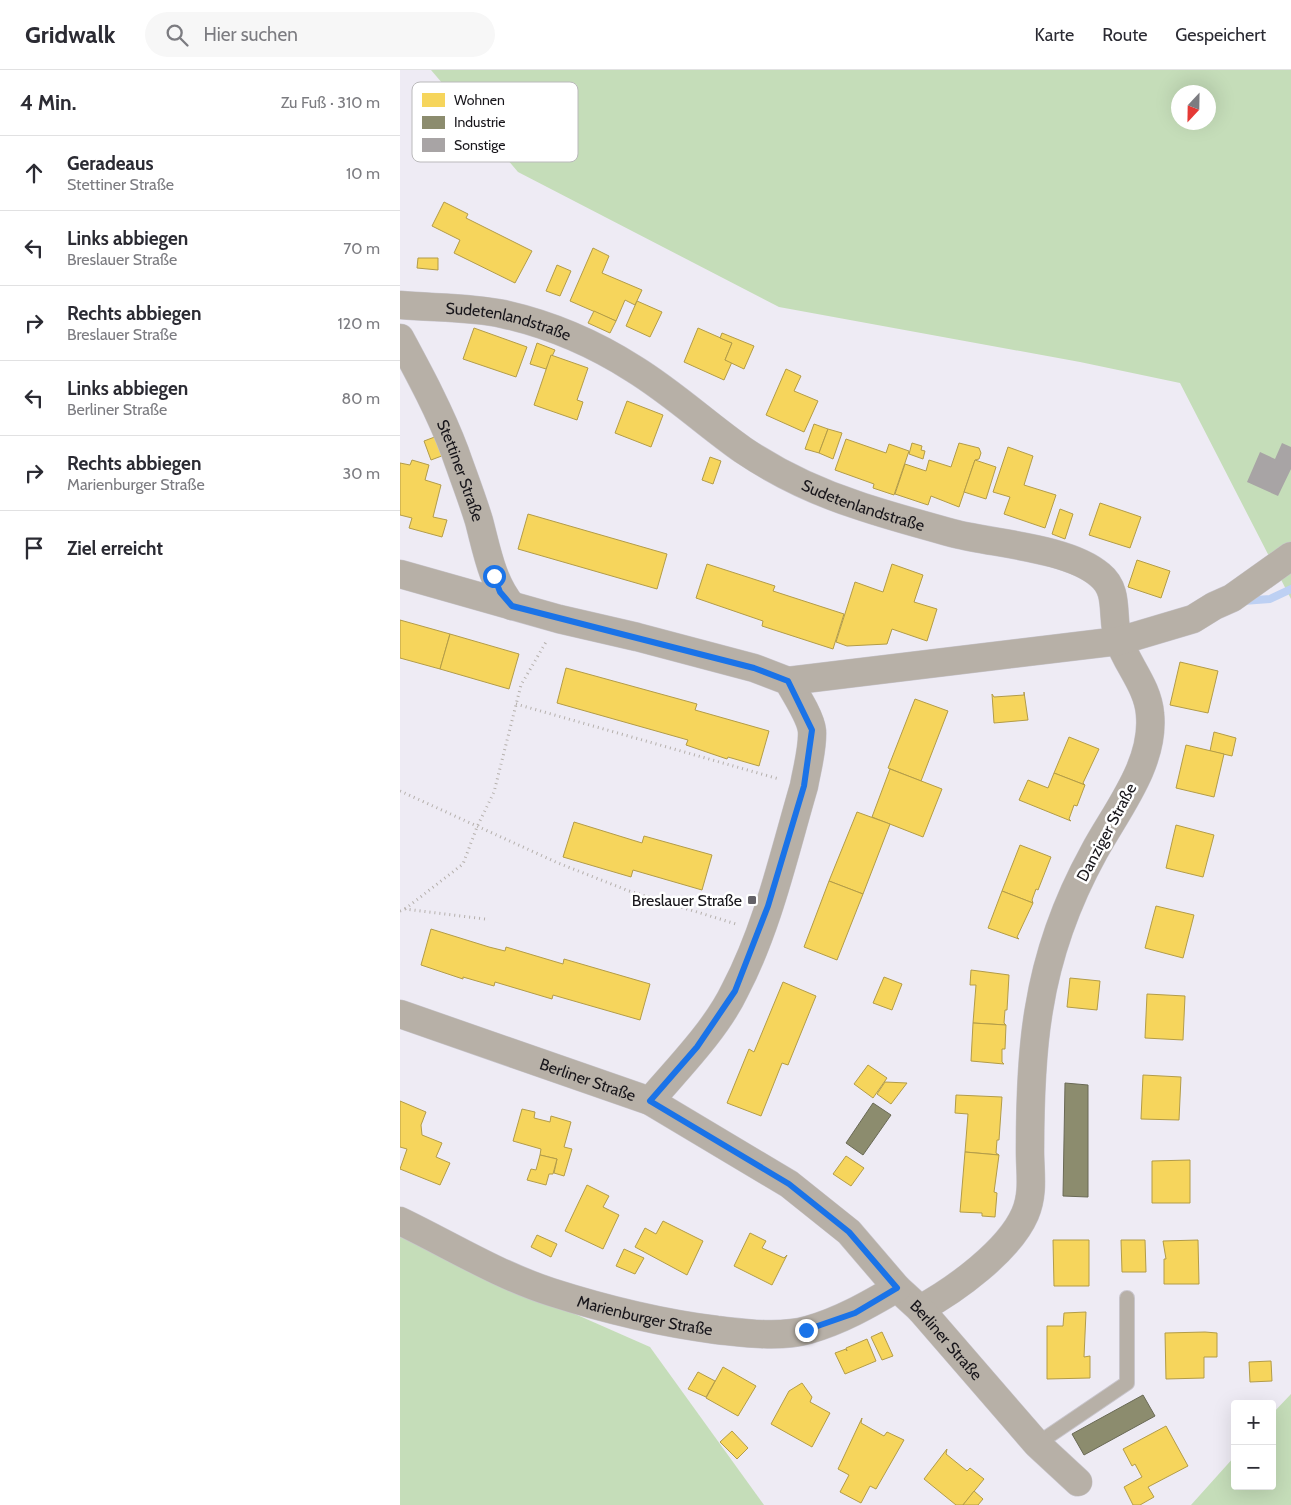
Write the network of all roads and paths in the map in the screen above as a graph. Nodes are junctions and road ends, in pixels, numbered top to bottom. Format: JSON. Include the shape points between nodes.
{"nodes":[{"id":1,"x":400,"y":304,"type":"edge"},
{"id":2,"x":400,"y":338,"type":"edge"},
{"id":3,"x":1291,"y":556,"type":"edge"},
{"id":4,"x":400,"y":574,"type":"edge"},
{"id":5,"x":512,"y":606,"type":"junction"},
{"id":6,"x":559,"y":619,"type":"junction"},
{"id":7,"x":1119,"y":641,"type":"junction"},
{"id":8,"x":788,"y":681,"type":"junction"},
{"id":9,"x":516,"y":704,"type":"junction"},
{"id":10,"x":804,"y":786,"type":"junction"},
{"id":11,"x":400,"y":791,"type":"edge"},
{"id":12,"x":477,"y":827,"type":"junction"},
{"id":13,"x":405,"y":909,"type":"junction"},
{"id":14,"x":400,"y":911,"type":"edge"},
{"id":15,"x":485,"y":919,"type":"dead end"},
{"id":16,"x":760,"y":932,"type":"junction"},
{"id":17,"x":400,"y":1014,"type":"edge"},
{"id":18,"x":650,"y":1101,"type":"junction"},
{"id":19,"x":400,"y":1221,"type":"edge"},
{"id":20,"x":897,"y":1288,"type":"junction"},
{"id":21,"x":1127,"y":1298,"type":"dead end"},
{"id":22,"x":920,"y":1309,"type":"junction"},
{"id":23,"x":1036,"y":1444,"type":"junction"},
{"id":24,"x":1078,"y":1482,"type":"dead end"}],
"edges":[{"from":1,"to":7,"type":"street","name":"Sudetenlandstraße","via":[[502,313],[566,334],[632,367],[686,404],[743,450],[796,481],[855,504],[957,534],[1060,555],[1097,572],[1112,591]]},
{"from":2,"to":5,"type":"street","name":"Stettiner Straße","via":[[425,384],[454,450],[494,576],[500,592]]},
{"from":3,"to":7,"type":"street","via":[[1232,598],[1193,620]]},
{"from":4,"to":5,"type":"street"},
{"from":5,"to":6,"type":"street"},
{"from":6,"to":8,"type":"street","via":[[754,668]]},
{"from":6,"to":9,"type":"path","via":[[521,686]]},
{"from":7,"to":8,"type":"street"},
{"from":7,"to":22,"type":"street","name":"Danziger Straße","via":[[1144,691],[1150,713],[1150,733],[1135,778],[1093,853],[1061,920],[1052,948],[1032,1055],[1031,1191],[1025,1215],[1011,1236],[984,1263]]},
{"from":8,"to":10,"type":"street","via":[[812,730]]},
{"from":9,"to":10,"type":"path"},
{"from":9,"to":12,"type":"path","via":[[494,792]]},
{"from":10,"to":16,"type":"street"},
{"from":11,"to":12,"type":"path"},
{"from":12,"to":13,"type":"path","via":[[463,864]]},
{"from":12,"to":16,"type":"path","via":[[629,890]]},
{"from":13,"to":14,"type":"path"},
{"from":13,"to":15,"type":"path"},
{"from":16,"to":18,"type":"street","via":[[735,991],[697,1047]]},
{"from":17,"to":18,"type":"street","name":"Berliner Straße"},
{"from":18,"to":20,"type":"street","name":"Berliner Straße","via":[[789,1184],[849,1232]]},
{"from":19,"to":20,"type":"street","name":"Marienburger Straße","via":[[478,1261],[550,1292],[695,1327],[757,1334],[806,1330],[855,1313]]},
{"from":20,"to":22,"type":"street","name":"Berliner Straße"},
{"from":21,"to":23,"type":"lane","via":[[1127,1383]]},
{"from":22,"to":23,"type":"street","name":"Berliner Straße"},
{"from":23,"to":24,"type":"street","name":"Berliner Straße"}]}
